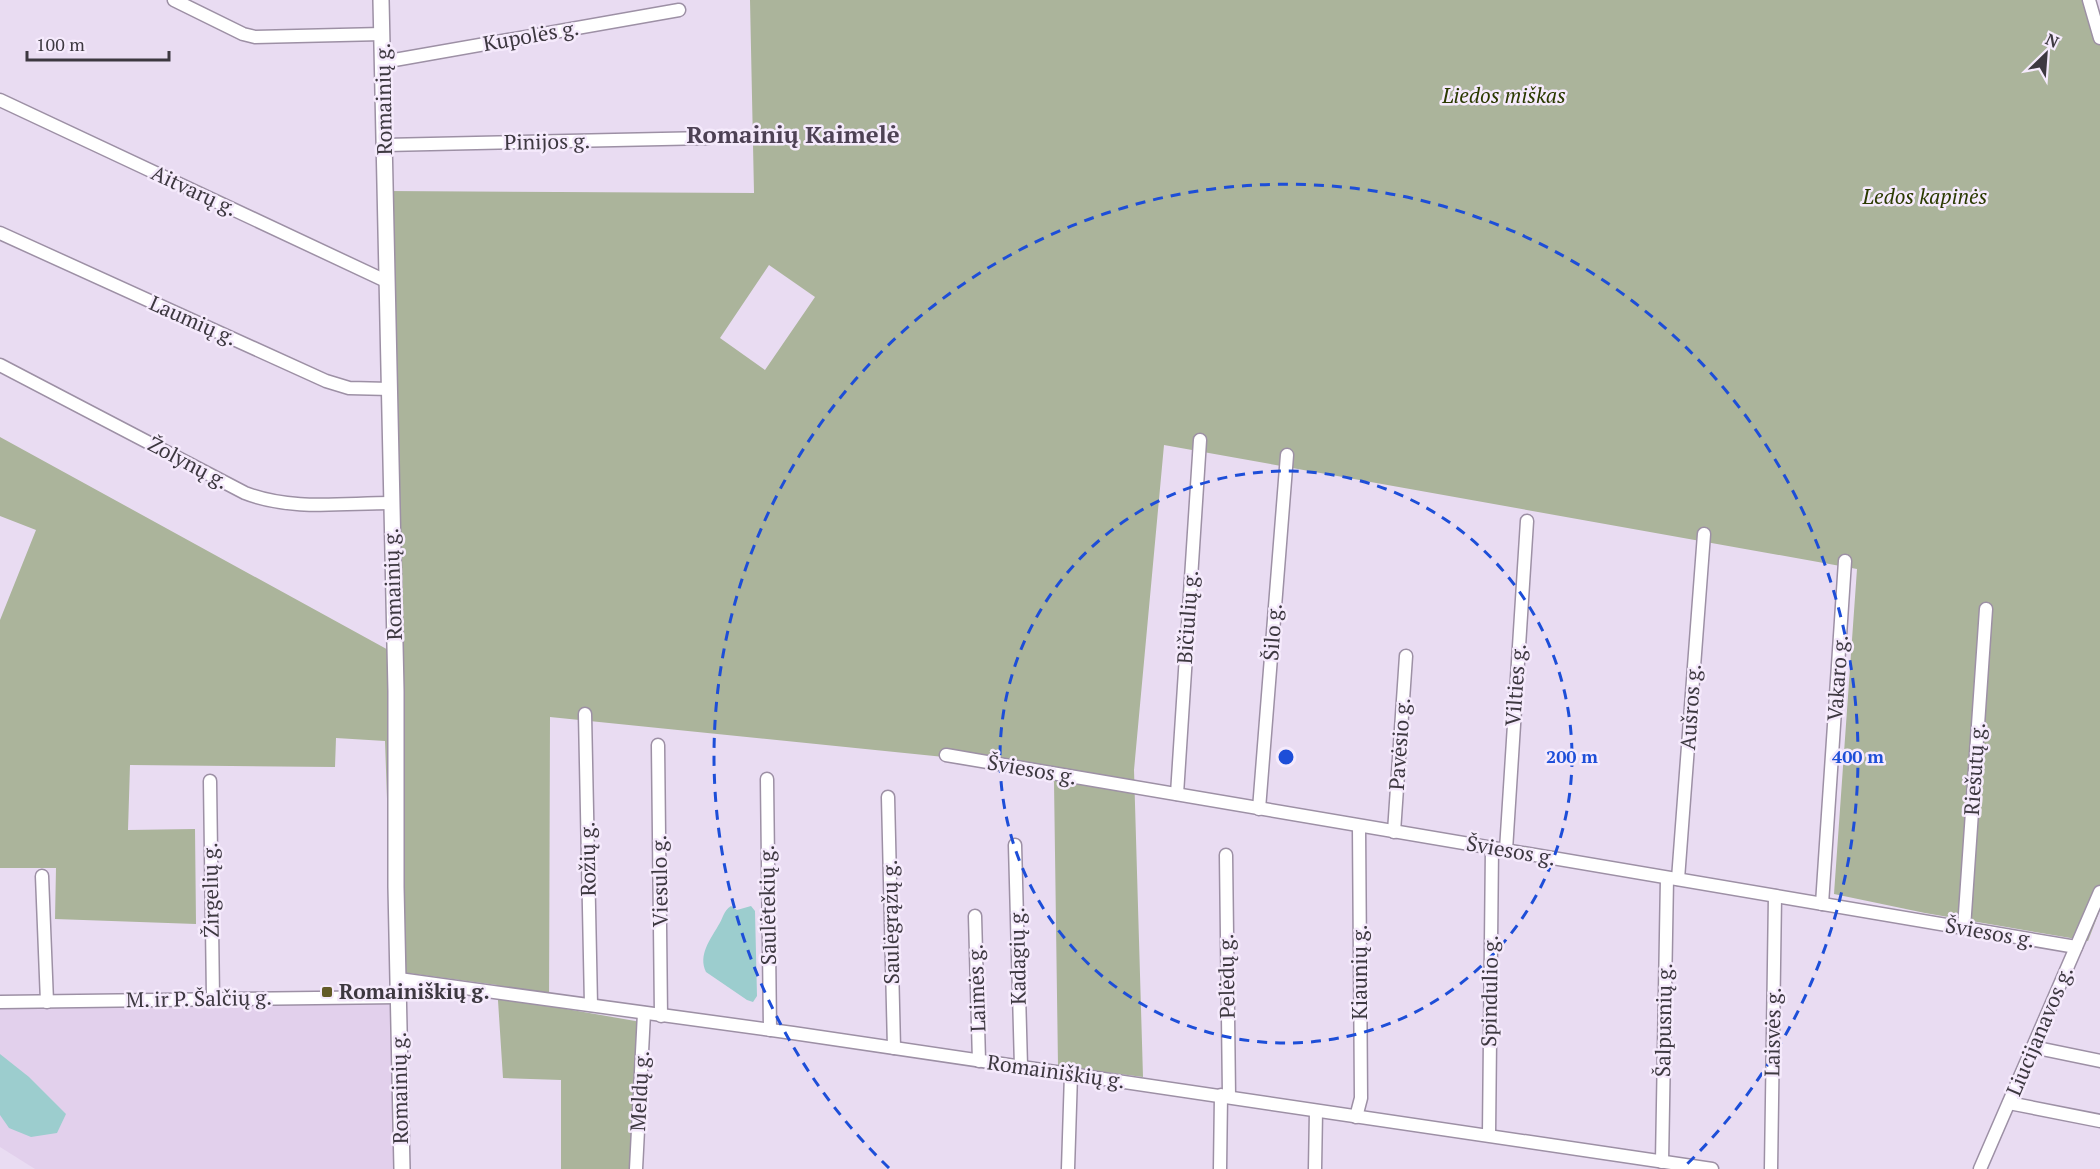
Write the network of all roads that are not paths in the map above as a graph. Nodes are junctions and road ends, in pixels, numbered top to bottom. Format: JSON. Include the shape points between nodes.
{"nodes":[{"id":1,"x":174,"y":0,"type":"edge"},
{"id":2,"x":381,"y":0,"type":"edge"},
{"id":3,"x":2089,"y":0,"type":"edge"},
{"id":4,"x":679,"y":10,"type":"dead end"},
{"id":5,"x":382,"y":34,"type":"junction"},
{"id":6,"x":2100,"y":38,"type":"edge"},
{"id":7,"x":383,"y":62,"type":"junction"},
{"id":8,"x":0,"y":100,"type":"edge"},
{"id":9,"x":709,"y":138,"type":"dead end"},
{"id":10,"x":385,"y":145,"type":"junction"},
{"id":11,"x":0,"y":233,"type":"edge"},
{"id":12,"x":388,"y":282,"type":"junction"},
{"id":13,"x":0,"y":365,"type":"edge"},
{"id":14,"x":390,"y":389,"type":"junction"},
{"id":15,"x":1200,"y":440,"type":"dead end"},
{"id":16,"x":1287,"y":455,"type":"dead end"},
{"id":17,"x":391,"y":502,"type":"junction"},
{"id":18,"x":1527,"y":521,"type":"dead end"},
{"id":19,"x":1704,"y":534,"type":"dead end"},
{"id":20,"x":1845,"y":561,"type":"dead end"},
{"id":21,"x":1986,"y":609,"type":"dead end"},
{"id":22,"x":1406,"y":656,"type":"dead end"},
{"id":23,"x":585,"y":714,"type":"dead end"},
{"id":24,"x":658,"y":745,"type":"dead end"},
{"id":25,"x":946,"y":755,"type":"dead end"},
{"id":26,"x":767,"y":779,"type":"dead end"},
{"id":27,"x":210,"y":781,"type":"dead end"},
{"id":28,"x":1177,"y":794,"type":"junction"},
{"id":29,"x":888,"y":797,"type":"dead end"},
{"id":30,"x":1259,"y":809,"type":"junction"},
{"id":31,"x":1359,"y":827,"type":"junction"},
{"id":32,"x":1394,"y":832,"type":"junction"},
{"id":33,"x":1015,"y":845,"type":"dead end"},
{"id":34,"x":1492,"y":848,"type":"junction"},
{"id":35,"x":1506,"y":850,"type":"junction"},
{"id":36,"x":1226,"y":855,"type":"dead end"},
{"id":37,"x":42,"y":876,"type":"dead end"},
{"id":38,"x":1673,"y":878,"type":"junction"},
{"id":39,"x":2100,"y":892,"type":"edge"},
{"id":40,"x":1775,"y":896,"type":"junction"},
{"id":41,"x":1822,"y":904,"type":"junction"},
{"id":42,"x":975,"y":916,"type":"dead end"},
{"id":43,"x":1964,"y":928,"type":"junction"},
{"id":44,"x":2076,"y":947,"type":"junction"},
{"id":45,"x":399,"y":979,"type":"junction"},
{"id":46,"x":399,"y":997,"type":"junction"},
{"id":47,"x":213,"y":998,"type":"junction"},
{"id":48,"x":0,"y":1002,"type":"edge"},
{"id":49,"x":47,"y":1002,"type":"junction"},
{"id":50,"x":591,"y":1005,"type":"junction"},
{"id":51,"x":644,"y":1013,"type":"junction"},
{"id":52,"x":661,"y":1016,"type":"junction"},
{"id":53,"x":770,"y":1030,"type":"junction"},
{"id":54,"x":2033,"y":1047,"type":"junction"},
{"id":55,"x":894,"y":1048,"type":"junction"},
{"id":56,"x":979,"y":1061,"type":"junction"},
{"id":57,"x":2100,"y":1061,"type":"edge"},
{"id":58,"x":1021,"y":1068,"type":"junction"},
{"id":59,"x":1071,"y":1074,"type":"junction"},
{"id":60,"x":1225,"y":1096,"type":"junction"},
{"id":61,"x":2009,"y":1102,"type":"junction"},
{"id":62,"x":1316,"y":1111,"type":"junction"},
{"id":63,"x":1356,"y":1117,"type":"junction"},
{"id":64,"x":2100,"y":1121,"type":"edge"},
{"id":65,"x":1489,"y":1135,"type":"junction"},
{"id":66,"x":1662,"y":1162,"type":"junction"},
{"id":67,"x":1646,"y":1164,"type":"edge"},
{"id":68,"x":402,"y":1169,"type":"edge"},
{"id":69,"x":636,"y":1169,"type":"edge"},
{"id":70,"x":1068,"y":1169,"type":"edge"},
{"id":71,"x":1220,"y":1169,"type":"edge"},
{"id":72,"x":1315,"y":1169,"type":"edge"},
{"id":73,"x":1712,"y":1169,"type":"edge"},
{"id":74,"x":1771,"y":1169,"type":"edge"},
{"id":75,"x":1980,"y":1169,"type":"edge"}],
"edges":[{"from":1,"to":5,"type":"street","via":[[255,37]]},
{"from":2,"to":5,"type":"main road","name":"Romainių g."},
{"from":3,"to":6,"type":"street"},
{"from":4,"to":7,"type":"street","name":"Kupolės g."},
{"from":5,"to":7,"type":"main road","name":"Romainių g."},
{"from":7,"to":10,"type":"main road","name":"Romainių g."},
{"from":8,"to":12,"type":"street","name":"Aitvarų g."},
{"from":9,"to":10,"type":"street","name":"Pinijos g."},
{"from":10,"to":12,"type":"main road","name":"Romainių g."},
{"from":11,"to":14,"type":"street","name":"Laumių g.","via":[[326,381],[349,388]]},
{"from":12,"to":14,"type":"main road","name":"Romainių g."},
{"from":13,"to":17,"type":"street","name":"Žolynų g.","via":[[264,501]]},
{"from":14,"to":17,"type":"main road","name":"Romainių g."},
{"from":15,"to":28,"type":"street","name":"Bičiulių g."},
{"from":16,"to":30,"type":"street","name":"Šilo g."},
{"from":17,"to":45,"type":"main road","name":"Romainių g."},
{"from":18,"to":35,"type":"street","name":"Vilties g."},
{"from":19,"to":38,"type":"street","name":"Aušros g."},
{"from":20,"to":41,"type":"street","name":"Vakaro g."},
{"from":21,"to":43,"type":"street","name":"Riešutų g."},
{"from":22,"to":32,"type":"street","name":"Pavėsio g."},
{"from":23,"to":50,"type":"street","name":"Rožių g."},
{"from":24,"to":52,"type":"street","name":"Viesulo g."},
{"from":25,"to":28,"type":"street","name":"Šviesos g."},
{"from":26,"to":53,"type":"street","name":"Saulėtekių g."},
{"from":27,"to":47,"type":"street","name":"Žirgelių g."},
{"from":28,"to":30,"type":"street","name":"Šviesos g."},
{"from":29,"to":55,"type":"street","name":"Saulėgrąžų g."},
{"from":30,"to":31,"type":"street","name":"Šviesos g."},
{"from":31,"to":32,"type":"street","name":"Šviesos g."},
{"from":31,"to":63,"type":"street","name":"Kiaunių g.","via":[[1361,1098]]},
{"from":32,"to":34,"type":"street","name":"Šviesos g."},
{"from":33,"to":58,"type":"street","name":"Kadagių g."},
{"from":34,"to":35,"type":"street","name":"Šviesos g."},
{"from":34,"to":65,"type":"street","name":"Spindulio g."},
{"from":35,"to":38,"type":"street","name":"Šviesos g."},
{"from":36,"to":60,"type":"street","name":"Pelėdų g."},
{"from":37,"to":49,"type":"street"},
{"from":38,"to":40,"type":"street","name":"Šviesos g."},
{"from":38,"to":66,"type":"street","name":"Šalpusnių g."},
{"from":39,"to":44,"type":"street","name":"Liucijanavos g."},
{"from":40,"to":41,"type":"street","name":"Šviesos g."},
{"from":40,"to":74,"type":"street","name":"Laisvės g."},
{"from":41,"to":43,"type":"street","name":"Šviesos g."},
{"from":42,"to":56,"type":"street","name":"Laimės g."},
{"from":43,"to":44,"type":"street","name":"Šviesos g."},
{"from":44,"to":54,"type":"street","name":"Liucijanavos g."},
{"from":45,"to":46,"type":"main road","name":"Romainių g."},
{"from":45,"to":50,"type":"street","name":"Romainiškių g."},
{"from":46,"to":47,"type":"street","name":"M. ir P. Šalčių g."},
{"from":46,"to":68,"type":"main road","name":"Romainių g."},
{"from":47,"to":49,"type":"street","name":"M. ir P. Šalčių g."},
{"from":48,"to":49,"type":"street","name":"M. ir P. Šalčių g."},
{"from":50,"to":51,"type":"street","name":"Romainiškių g."},
{"from":51,"to":52,"type":"street","name":"Romainiškių g."},
{"from":51,"to":69,"type":"street","name":"Meldų g."},
{"from":52,"to":53,"type":"street","name":"Romainiškių g."},
{"from":53,"to":55,"type":"street","name":"Romainiškių g."},
{"from":54,"to":57,"type":"street"},
{"from":54,"to":61,"type":"street","name":"Liucijanavos g."},
{"from":55,"to":56,"type":"street","name":"Romainiškių g."},
{"from":56,"to":58,"type":"street","name":"Romainiškių g."},
{"from":58,"to":59,"type":"street","name":"Romainiškių g."},
{"from":59,"to":60,"type":"street","name":"Romainiškių g."},
{"from":59,"to":70,"type":"street"},
{"from":60,"to":62,"type":"street","name":"Romainiškių g."},
{"from":60,"to":71,"type":"street","name":"Pelėdų g."},
{"from":61,"to":64,"type":"street"},
{"from":61,"to":75,"type":"street","name":"Liucijanavos g."},
{"from":62,"to":63,"type":"street","name":"Romainiškių g."},
{"from":62,"to":72,"type":"street"},
{"from":63,"to":65,"type":"street","name":"Romainiškių g."},
{"from":65,"to":67,"type":"street","name":"Romainiškių g."},
{"from":66,"to":67,"type":"street","name":"Romainiškių g."},
{"from":66,"to":73,"type":"street","name":"Romainiškių g."}]}
